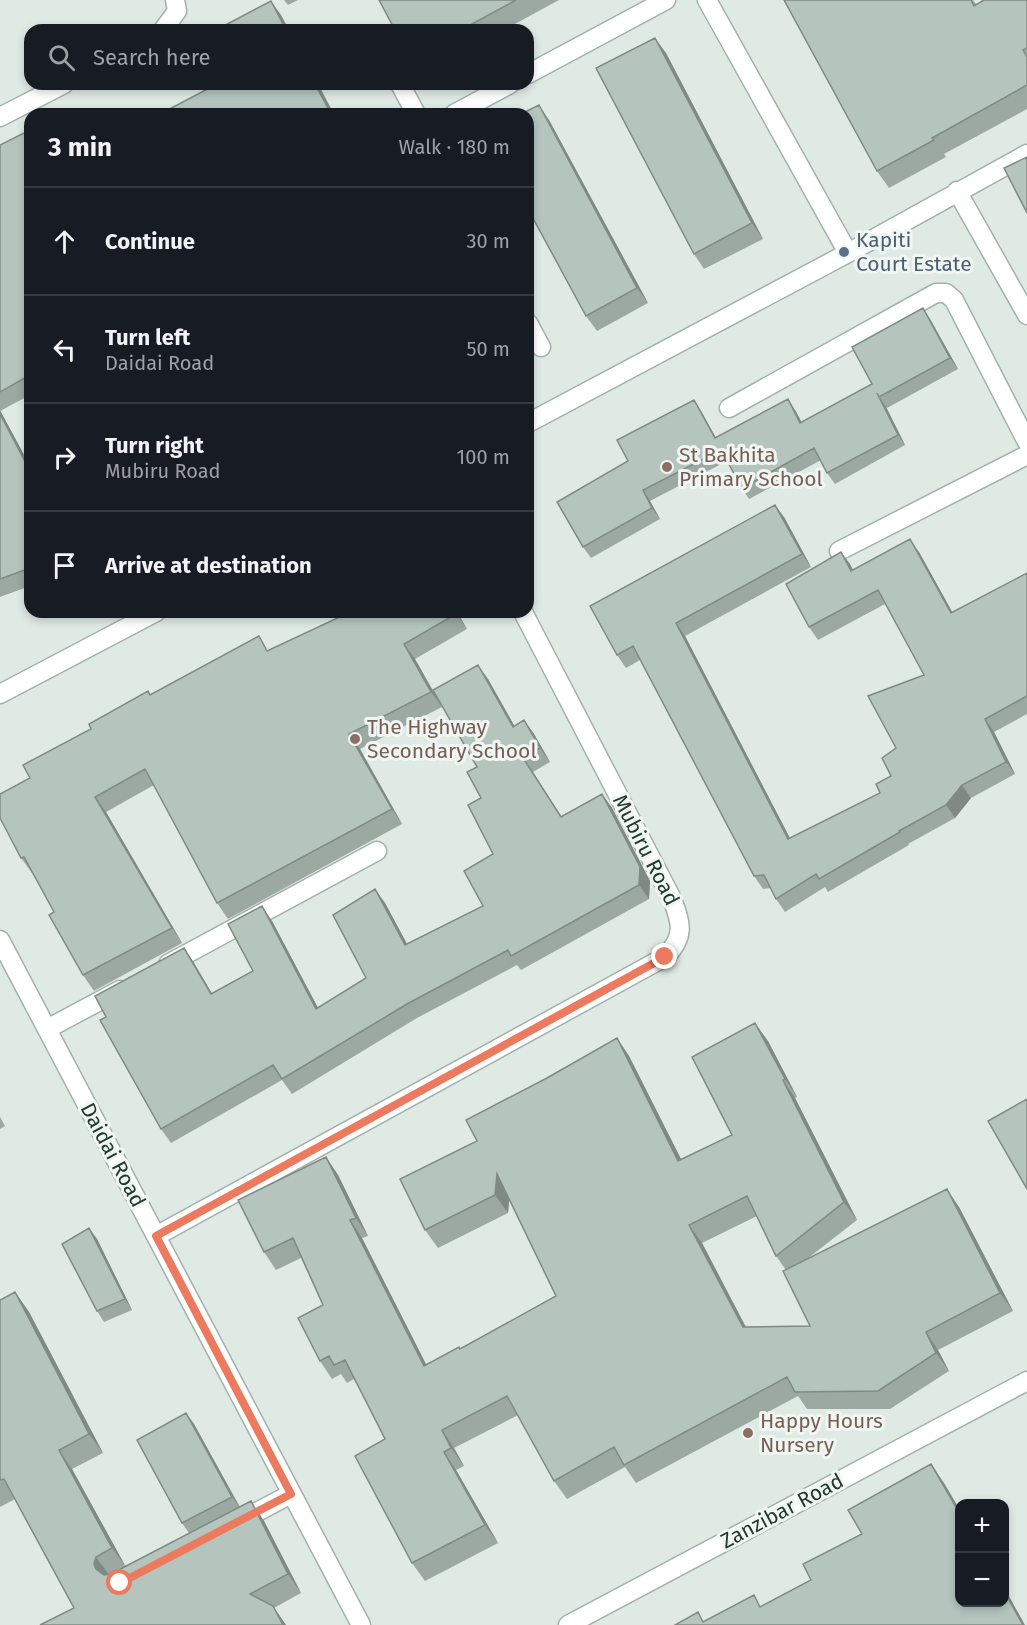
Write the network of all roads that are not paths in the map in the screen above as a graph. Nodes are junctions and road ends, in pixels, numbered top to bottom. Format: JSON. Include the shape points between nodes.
{"nodes":[{"id":1,"x":175,"y":0,"type":"edge"},
{"id":2,"x":666,"y":0,"type":"edge"},
{"id":3,"x":707,"y":0,"type":"edge"},
{"id":4,"x":168,"y":24,"type":"edge"},
{"id":5,"x":534,"y":71,"type":"edge"},
{"id":6,"x":52,"y":90,"type":"edge"},
{"id":7,"x":403,"y":90,"type":"edge"},
{"id":8,"x":499,"y":90,"type":"edge"},
{"id":9,"x":413,"y":108,"type":"edge"},
{"id":10,"x":465,"y":108,"type":"edge"},
{"id":11,"x":0,"y":117,"type":"edge"},
{"id":12,"x":1027,"y":154,"type":"edge"},
{"id":13,"x":957,"y":191,"type":"junction"},
{"id":14,"x":848,"y":253,"type":"junction"},
{"id":15,"x":1027,"y":315,"type":"edge"},
{"id":16,"x":534,"y":334,"type":"edge"},
{"id":17,"x":541,"y":347,"type":"dead end"},
{"id":18,"x":729,"y":408,"type":"dead end"},
{"id":19,"x":534,"y":420,"type":"edge"},
{"id":20,"x":1027,"y":442,"type":"edge"},
{"id":21,"x":1027,"y":455,"type":"edge"},
{"id":22,"x":839,"y":551,"type":"edge"},
{"id":23,"x":145,"y":618,"type":"edge"},
{"id":24,"x":526,"y":618,"type":"edge"},
{"id":25,"x":0,"y":694,"type":"edge"},
{"id":26,"x":377,"y":851,"type":"dead end"},
{"id":27,"x":0,"y":939,"type":"edge"},
{"id":28,"x":47,"y":1029,"type":"junction"},
{"id":29,"x":156,"y":1236,"type":"junction"},
{"id":30,"x":1027,"y":1381,"type":"edge"},
{"id":31,"x":291,"y":1494,"type":"junction"},
{"id":32,"x":220,"y":1531,"type":"edge"},
{"id":33,"x":361,"y":1625,"type":"edge"},
{"id":34,"x":568,"y":1625,"type":"edge"}],
"edges":[{"from":1,"to":4,"type":"street","via":[[177,11]]},
{"from":2,"to":5,"type":"street"},
{"from":3,"to":14,"type":"street"},
{"from":6,"to":11,"type":"street"},
{"from":7,"to":9,"type":"street"},
{"from":8,"to":10,"type":"street"},
{"from":12,"to":13,"type":"street"},
{"from":13,"to":14,"type":"street"},
{"from":13,"to":15,"type":"street"},
{"from":14,"to":19,"type":"street"},
{"from":16,"to":17,"type":"street"},
{"from":18,"to":20,"type":"street","via":[[936,293],[946,293],[954,300]]},
{"from":21,"to":22,"type":"street"},
{"from":23,"to":25,"type":"street"},
{"from":24,"to":29,"type":"street","name":"Mubiru Road","via":[[672,899],[680,921],[677,945],[665,957]]},
{"from":26,"to":28,"type":"street"},
{"from":27,"to":28,"type":"street","name":"Daidai Road"},
{"from":28,"to":29,"type":"street","name":"Daidai Road"},
{"from":29,"to":31,"type":"street","name":"Daidai Road"},
{"from":30,"to":34,"type":"street","name":"Zanzibar Road"},
{"from":31,"to":32,"type":"street"},
{"from":31,"to":33,"type":"street","name":"Daidai Road"}]}
